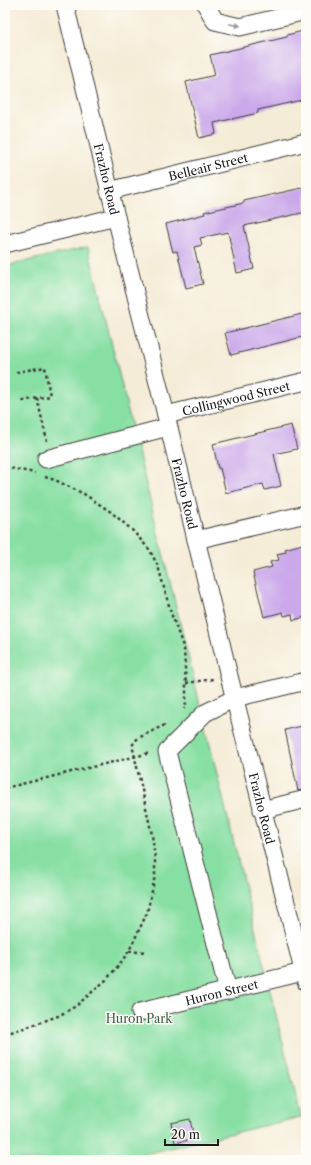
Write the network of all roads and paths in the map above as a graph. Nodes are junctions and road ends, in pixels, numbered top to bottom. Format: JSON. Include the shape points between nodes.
{"nodes":[{"id":1,"x":65,"y":5,"type":"edge"},
{"id":2,"x":206,"y":5,"type":"edge"},
{"id":3,"x":306,"y":11,"type":"edge"},
{"id":4,"x":306,"y":142,"type":"edge"},
{"id":5,"x":109,"y":191,"type":"junction"},
{"id":6,"x":116,"y":217,"type":"junction"},
{"id":7,"x":5,"y":244,"type":"edge"},
{"id":8,"x":17,"y":374,"type":"dead end"},
{"id":9,"x":306,"y":381,"type":"edge"},
{"id":10,"x":21,"y":400,"type":"dead end"},
{"id":11,"x":167,"y":421,"type":"junction"},
{"id":12,"x":46,"y":459,"type":"dead end"},
{"id":13,"x":5,"y":467,"type":"edge"},
{"id":14,"x":37,"y":474,"type":"dead end"},
{"id":15,"x":43,"y":476,"type":"dead end"},
{"id":16,"x":306,"y":514,"type":"edge"},
{"id":17,"x":196,"y":540,"type":"junction"},
{"id":18,"x":211,"y":680,"type":"dead end"},
{"id":19,"x":306,"y":681,"type":"edge"},
{"id":20,"x":186,"y":683,"type":"junction"},
{"id":21,"x":234,"y":698,"type":"junction"},
{"id":22,"x":183,"y":711,"type":"dead end"},
{"id":23,"x":169,"y":724,"type":"dead end"},
{"id":24,"x":153,"y":752,"type":"dead end"},
{"id":25,"x":135,"y":756,"type":"junction"},
{"id":26,"x":5,"y":788,"type":"edge"},
{"id":27,"x":302,"y":800,"type":"edge"},
{"id":28,"x":262,"y":810,"type":"junction"},
{"id":29,"x":129,"y":951,"type":"junction"},
{"id":30,"x":147,"y":951,"type":"dead end"},
{"id":31,"x":304,"y":967,"type":"edge"},
{"id":32,"x":228,"y":991,"type":"junction"},
{"id":33,"x":140,"y":1012,"type":"dead end"},
{"id":34,"x":5,"y":1034,"type":"edge"}],
"edges":[{"from":1,"to":5,"type":"street","name":"Frazho Road"},
{"from":2,"to":3,"type":"street","one_way":true,"via":[[215,21],[240,27]]},
{"from":4,"to":5,"type":"street","name":"Belleair Street"},
{"from":5,"to":6,"type":"street","name":"Frazho Road"},
{"from":6,"to":7,"type":"street"},
{"from":6,"to":11,"type":"street","name":"Frazho Road"},
{"from":8,"to":10,"type":"path","via":[[45,367],[50,396]]},
{"from":9,"to":11,"type":"street","name":"Collingwood Street"},
{"from":11,"to":12,"type":"street","name":"Collingwood Street"},
{"from":11,"to":17,"type":"street","name":"Frazho Road"},
{"from":13,"to":14,"type":"path"},
{"from":15,"to":20,"type":"path","via":[[84,494],[111,512],[149,549],[158,566],[184,649]]},
{"from":16,"to":17,"type":"street"},
{"from":17,"to":21,"type":"street","name":"Frazho Road"},
{"from":18,"to":20,"type":"path"},
{"from":19,"to":21,"type":"street"},
{"from":20,"to":22,"type":"path","via":[[186,703]]},
{"from":21,"to":28,"type":"street","name":"Frazho Road"},
{"from":21,"to":32,"type":"street","via":[[205,713],[167,752]]},
{"from":23,"to":25,"type":"path","via":[[138,738],[133,744]]},
{"from":24,"to":25,"type":"path"},
{"from":25,"to":26,"type":"path"},
{"from":25,"to":29,"type":"path","via":[[152,835],[155,875],[147,913]]},
{"from":27,"to":28,"type":"street"},
{"from":28,"to":31,"type":"street","name":"Frazho Road"},
{"from":29,"to":30,"type":"path"},
{"from":29,"to":34,"type":"path","via":[[106,980],[76,1006],[58,1016]]},
{"from":31,"to":32,"type":"street","name":"Huron Street"},
{"from":32,"to":33,"type":"street","name":"Huron Street"}]}
